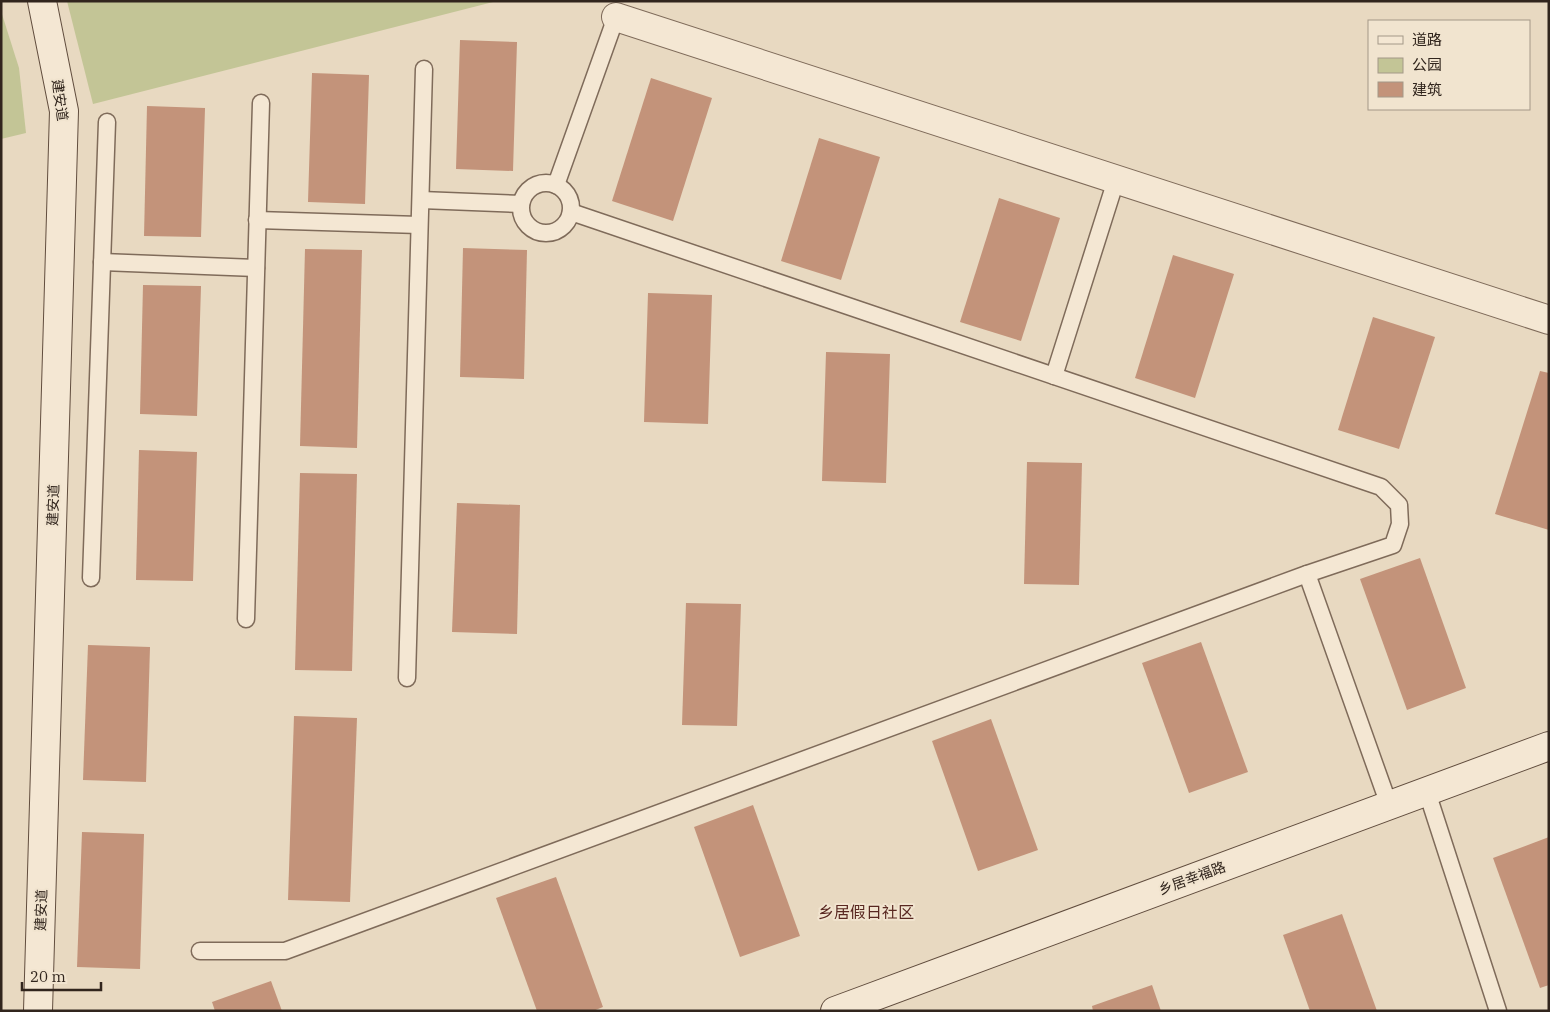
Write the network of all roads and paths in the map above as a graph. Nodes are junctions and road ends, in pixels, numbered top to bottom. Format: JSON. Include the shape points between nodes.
{"nodes":[{"id":1,"x":42,"y":1,"type":"edge"},
{"id":2,"x":616,"y":17,"type":"joint"},
{"id":3,"x":424,"y":69,"type":"dead end"},
{"id":4,"x":261,"y":104,"type":"dead end"},
{"id":5,"x":107,"y":122,"type":"dead end"},
{"id":6,"x":1116,"y":180,"type":"junction"},
{"id":7,"x":556,"y":185,"type":"junction"},
{"id":8,"x":420,"y":200,"type":"junction"},
{"id":9,"x":521,"y":204,"type":"junction"},
{"id":10,"x":571,"y":212,"type":"junction"},
{"id":11,"x":257,"y":220,"type":"junction"},
{"id":12,"x":419,"y":225,"type":"junction"},
{"id":13,"x":102,"y":262,"type":"junction"},
{"id":14,"x":256,"y":268,"type":"junction"},
{"id":15,"x":1549,"y":320,"type":"edge"},
{"id":16,"x":1054,"y":376,"type":"junction"},
{"id":17,"x":1306,"y":574,"type":"junction"},
{"id":18,"x":91,"y":578,"type":"dead end"},
{"id":19,"x":246,"y":620,"type":"dead end"},
{"id":20,"x":407,"y":678,"type":"dead end"},
{"id":21,"x":1549,"y":746,"type":"edge"},
{"id":22,"x":1427,"y":792,"type":"junction"},
{"id":23,"x":1388,"y":805,"type":"junction"},
{"id":24,"x":200,"y":950,"type":"dead end"},
{"id":25,"x":38,"y":1011,"type":"edge"},
{"id":26,"x":835,"y":1011,"type":"edge"},
{"id":27,"x":1498,"y":1011,"type":"edge"}],
"edges":[{"from":1,"to":25,"type":"street","name":"建安道","via":[[64,111]]},
{"from":2,"to":6,"type":"street"},
{"from":2,"to":7,"type":"lane"},
{"from":3,"to":8,"type":"lane"},
{"from":4,"to":11,"type":"lane"},
{"from":5,"to":13,"type":"lane"},
{"from":6,"to":15,"type":"street"},
{"from":6,"to":16,"type":"lane"},
{"from":7,"to":9,"type":"lane","via":[[541,183],[534,186],[528,190]]},
{"from":7,"to":10,"type":"lane","via":[[568,196]]},
{"from":8,"to":9,"type":"lane"},
{"from":8,"to":12,"type":"lane"},
{"from":9,"to":10,"type":"lane","via":[[528,226],[542,233],[564,226]]},
{"from":10,"to":16,"type":"lane"},
{"from":11,"to":12,"type":"lane"},
{"from":11,"to":14,"type":"lane"},
{"from":12,"to":20,"type":"lane"},
{"from":13,"to":14,"type":"lane"},
{"from":13,"to":18,"type":"lane"},
{"from":14,"to":19,"type":"lane"},
{"from":16,"to":17,"type":"lane","via":[[1381,487],[1399,505],[1400,524],[1393,544]]},
{"from":17,"to":23,"type":"lane"},
{"from":17,"to":24,"type":"lane","via":[[285,951]]},
{"from":21,"to":22,"type":"street","name":"乡居幸福路"},
{"from":22,"to":23,"type":"street","name":"乡居幸福路"},
{"from":22,"to":27,"type":"lane"},
{"from":23,"to":26,"type":"street","name":"乡居幸福路"}]}
